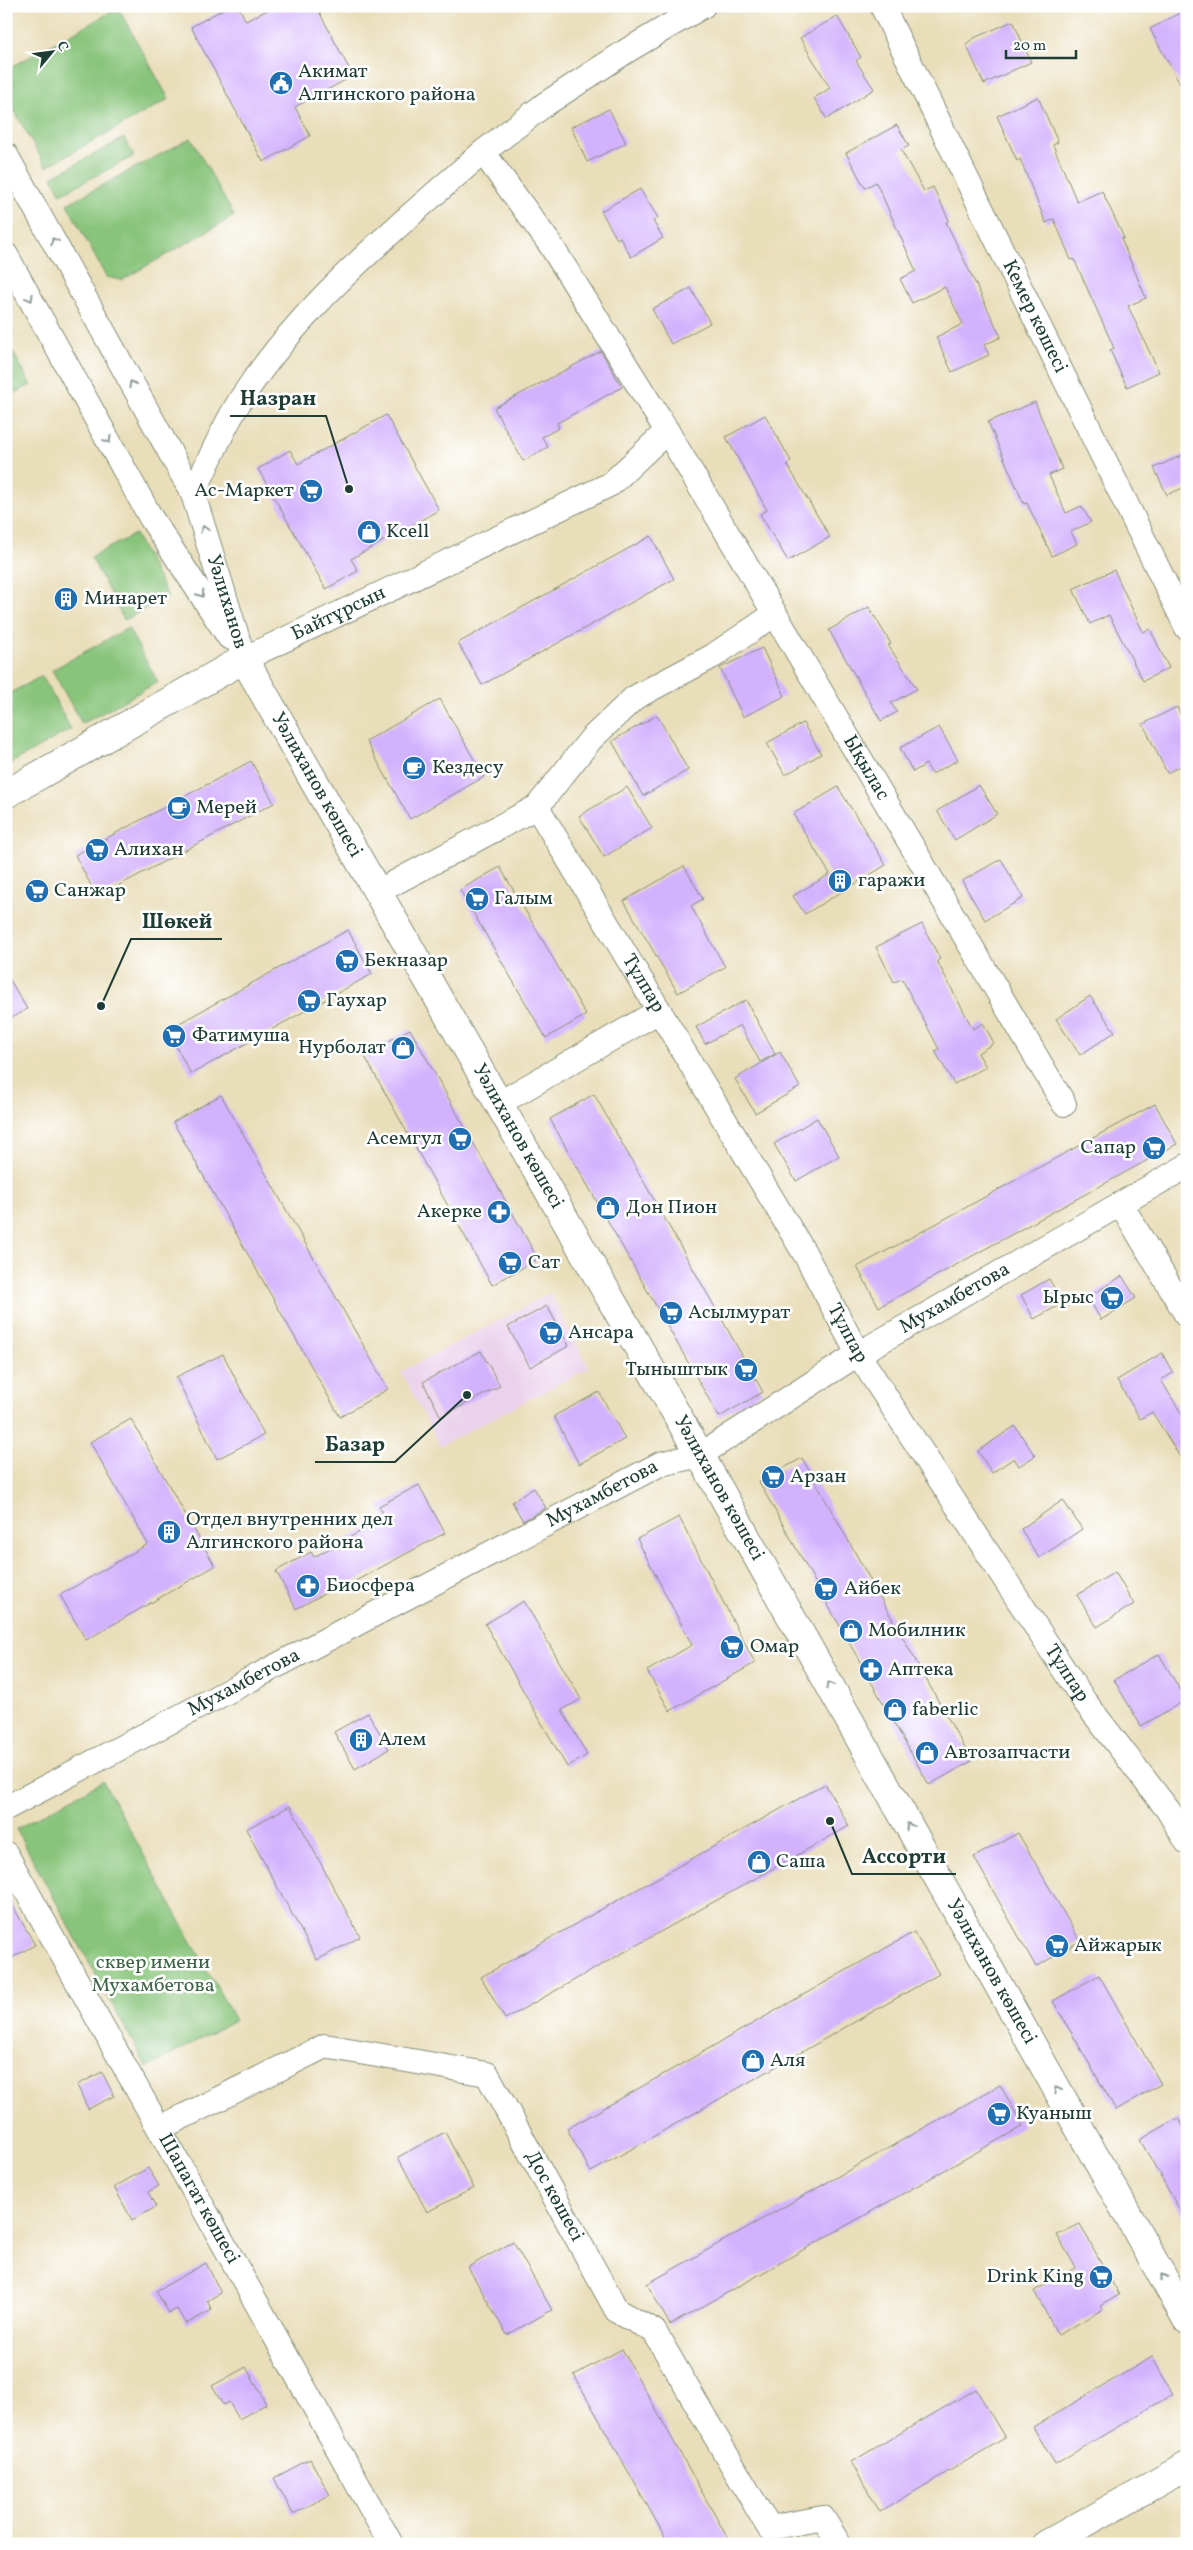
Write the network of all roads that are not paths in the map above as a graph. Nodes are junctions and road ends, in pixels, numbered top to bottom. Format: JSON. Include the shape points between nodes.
{"nodes":[{"id":1,"x":703,"y":6,"type":"edge"},
{"id":2,"x":882,"y":6,"type":"edge"},
{"id":3,"x":483,"y":152,"type":"junction"},
{"id":4,"x":6,"y":155,"type":"edge"},
{"id":5,"x":6,"y":255,"type":"edge"},
{"id":6,"x":667,"y":431,"type":"junction"},
{"id":7,"x":193,"y":494,"type":"junction"},
{"id":8,"x":775,"y":614,"type":"junction"},
{"id":9,"x":1187,"y":628,"type":"edge"},
{"id":10,"x":244,"y":659,"type":"junction"},
{"id":11,"x":6,"y":794,"type":"edge"},
{"id":12,"x":537,"y":807,"type":"junction"},
{"id":13,"x":377,"y":892,"type":"junction"},
{"id":14,"x":659,"y":1011,"type":"junction"},
{"id":15,"x":498,"y":1104,"type":"junction"},
{"id":16,"x":1064,"y":1104,"type":"dead end"},
{"id":17,"x":1187,"y":1166,"type":"edge"},
{"id":18,"x":1121,"y":1204,"type":"junction"},
{"id":19,"x":1187,"y":1316,"type":"edge"},
{"id":20,"x":858,"y":1354,"type":"junction"},
{"id":21,"x":700,"y":1455,"type":"junction"},
{"id":22,"x":6,"y":1808,"type":"edge"},
{"id":23,"x":1187,"y":1842,"type":"edge"},
{"id":24,"x":6,"y":1854,"type":"edge"},
{"id":25,"x":160,"y":2128,"type":"junction"},
{"id":26,"x":1187,"y":2320,"type":"edge"},
{"id":27,"x":1187,"y":2466,"type":"edge"},
{"id":28,"x":391,"y":2544,"type":"edge"},
{"id":29,"x":839,"y":2544,"type":"edge"},
{"id":30,"x":1047,"y":2544,"type":"edge"}],
"edges":[{"from":1,"to":3,"type":"street","via":[[544,105]]},
{"from":2,"to":9,"type":"street","name":"Кемер көшесі"},
{"from":3,"to":6,"type":"street","name":"Ықылас","via":[[550,244]]},
{"from":3,"to":7,"type":"street","via":[[360,259],[295,326],[242,398]]},
{"from":7,"to":4,"type":"street","name":"Уәлиханов","one_way":true},
{"from":5,"to":10,"type":"street","name":"Уәлиханов","one_way":true,"via":[[151,518]]},
{"from":6,"to":8,"type":"street","name":"Ықылас"},
{"from":6,"to":10,"type":"street","name":"Байтұрсын","via":[[611,484]]},
{"from":10,"to":7,"type":"street","name":"Уәлиханов","one_way":true},
{"from":8,"to":12,"type":"street","via":[[713,656],[634,698],[591,739]]},
{"from":8,"to":16,"type":"street","name":"Ықылас"},
{"from":10,"to":11,"type":"street","name":"Байтұрсын"},
{"from":10,"to":13,"type":"street","name":"Уәлиханов көшесі"},
{"from":12,"to":13,"type":"street"},
{"from":12,"to":14,"type":"street","name":"Тұлпар"},
{"from":13,"to":15,"type":"street","name":"Уәлиханов көшесі"},
{"from":14,"to":15,"type":"street"},
{"from":14,"to":20,"type":"street","name":"Тұлпар","via":[[805,1254]]},
{"from":15,"to":21,"type":"street","name":"Уәлиханов көшесі"},
{"from":17,"to":18,"type":"street","name":"Мухамбетова"},
{"from":18,"to":19,"type":"street"},
{"from":18,"to":20,"type":"street","name":"Мухамбетова"},
{"from":20,"to":21,"type":"street","name":"Мухамбетова"},
{"from":20,"to":23,"type":"street","name":"Тұлпар","via":[[1085,1702],[1168,1810]]},
{"from":21,"to":22,"type":"street","name":"Мухамбетова","via":[[660,1464]]},
{"from":26,"to":21,"type":"street","name":"Уәлиханов көшесі","one_way":true},
{"from":24,"to":25,"type":"street","name":"Шапагат көшесі"},
{"from":25,"to":28,"type":"street","name":"Шапагат көшесі"},
{"from":25,"to":29,"type":"street","name":"Дос көшесі","via":[[325,2046],[487,2074],[617,2311],[654,2332],[768,2528],[823,2518]]},
{"from":27,"to":30,"type":"street"}]}
